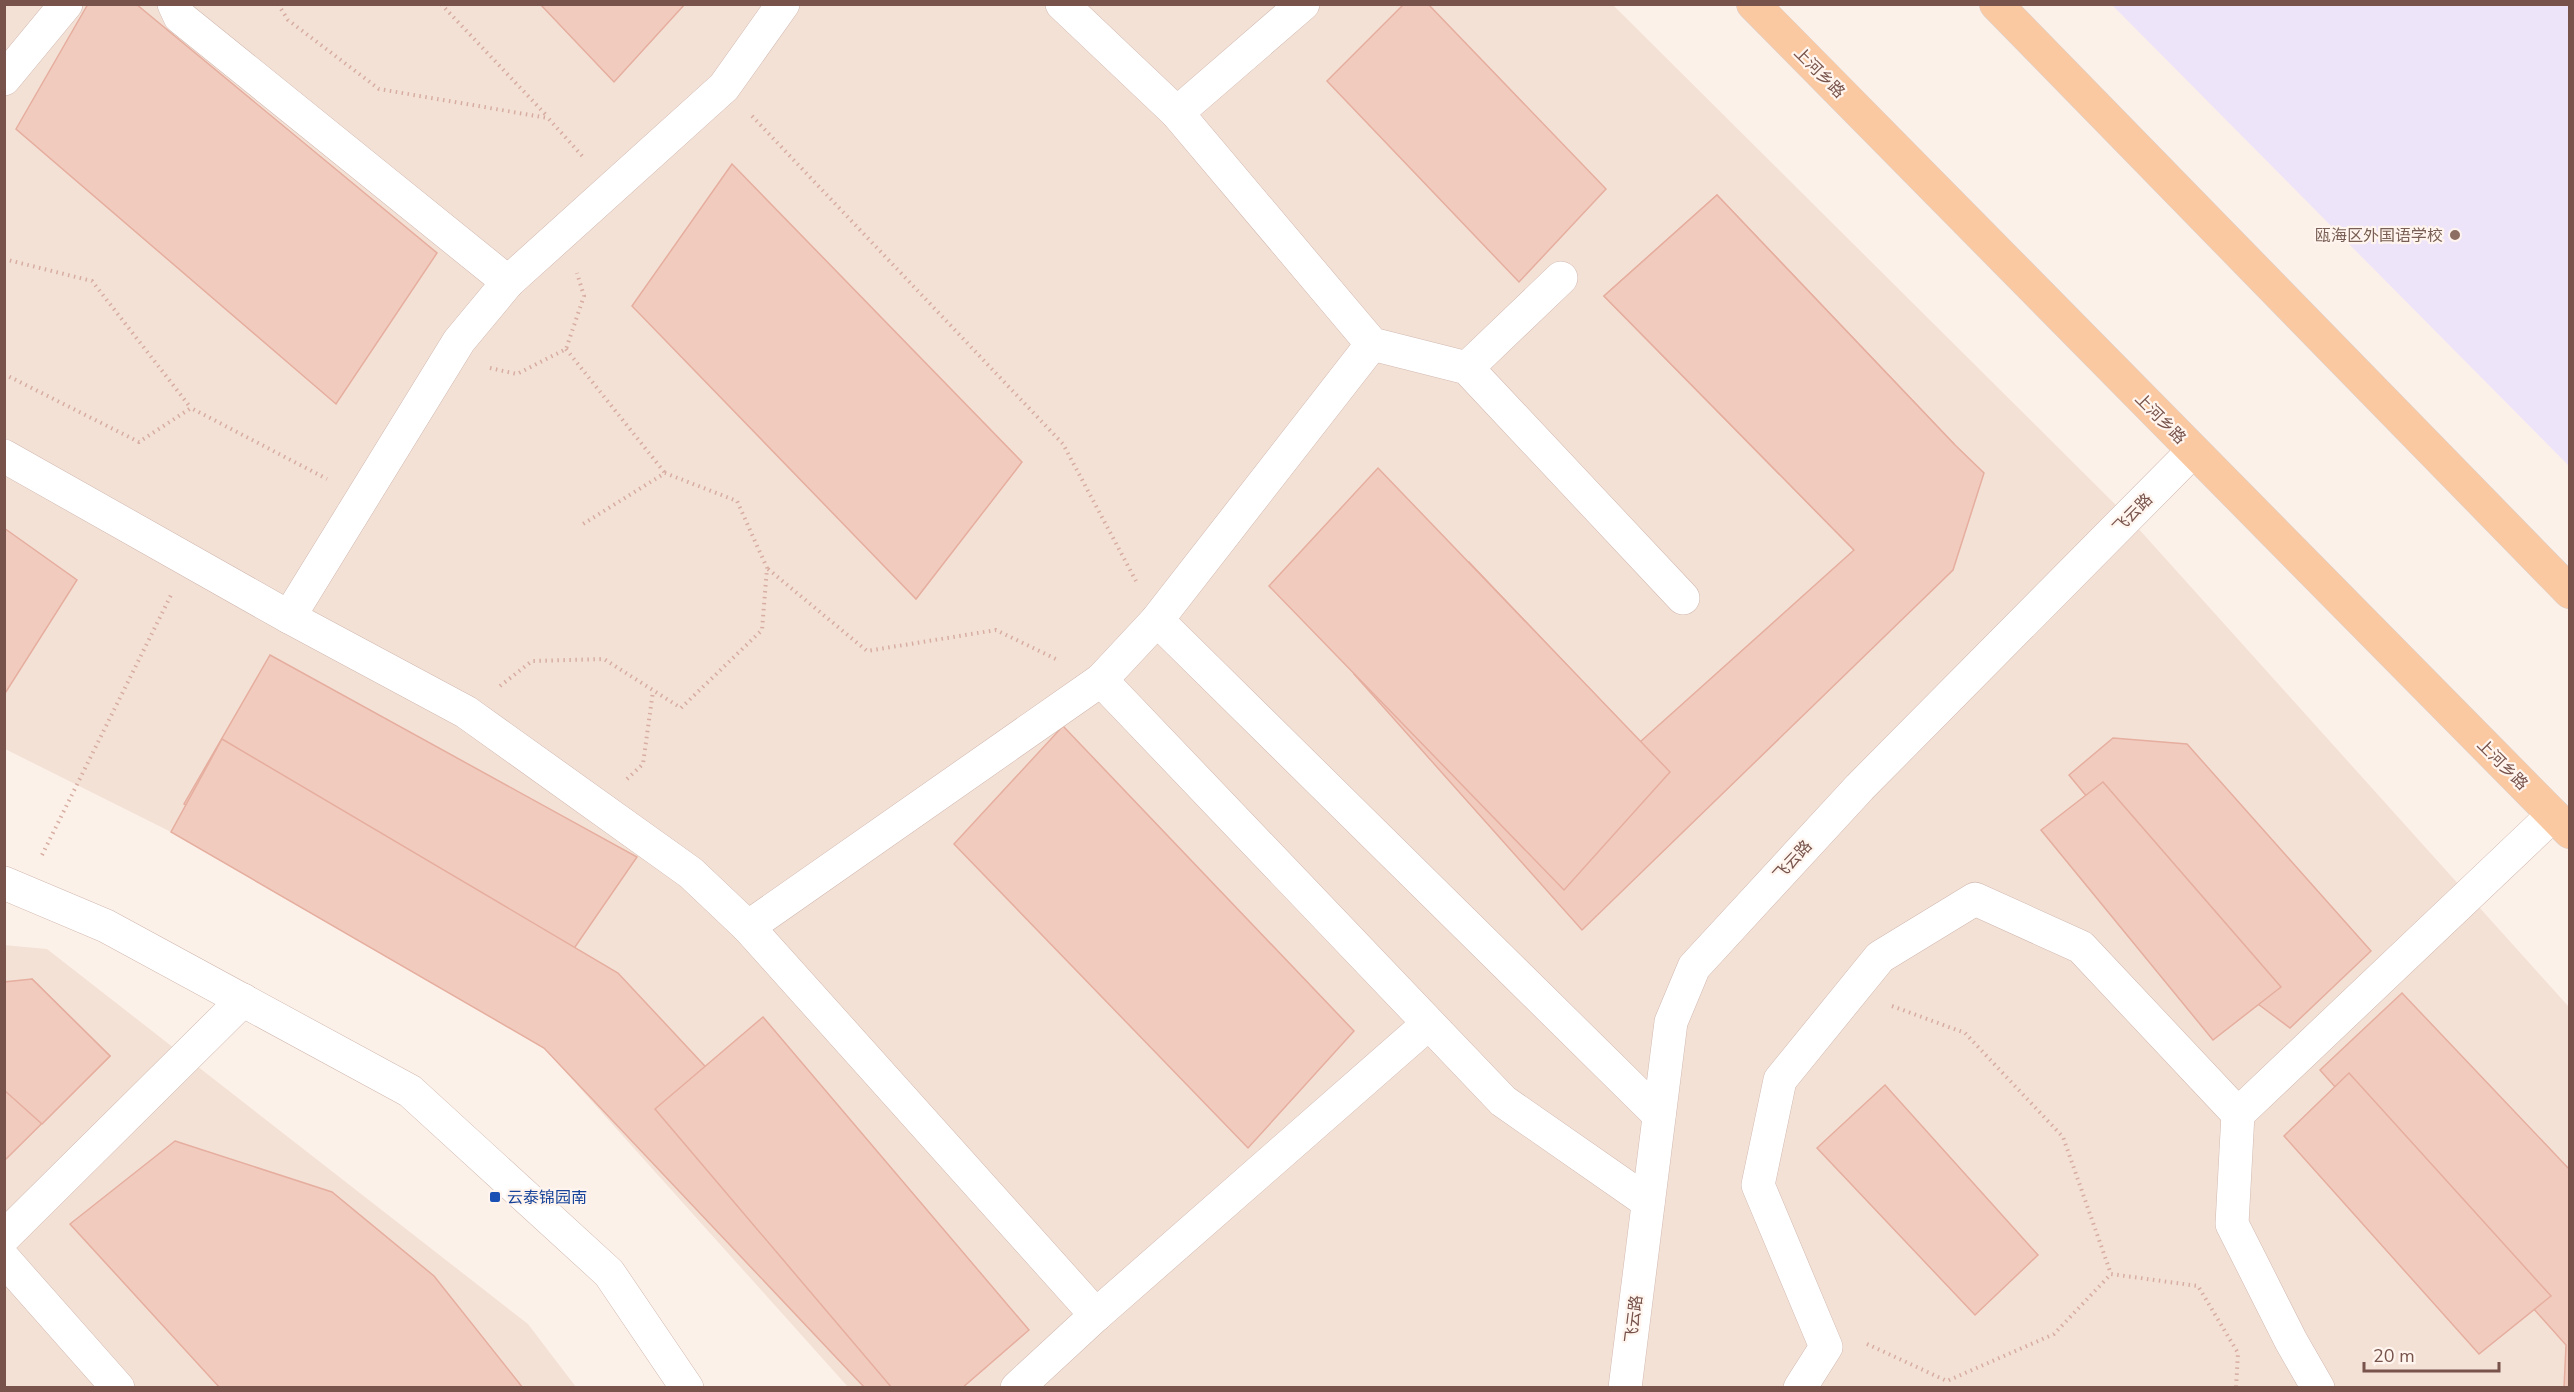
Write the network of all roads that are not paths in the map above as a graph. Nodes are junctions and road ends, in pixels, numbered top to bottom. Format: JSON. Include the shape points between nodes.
{"nodes":[{"id":1,"x":66,"y":4,"type":"edge"},
{"id":2,"x":174,"y":4,"type":"edge"},
{"id":3,"x":783,"y":4,"type":"edge"},
{"id":4,"x":1062,"y":4,"type":"edge"},
{"id":5,"x":1303,"y":4,"type":"edge"},
{"id":6,"x":1753,"y":4,"type":"edge"},
{"id":7,"x":1996,"y":4,"type":"edge"},
{"id":8,"x":4,"y":79,"type":"edge"},
{"id":9,"x":1177,"y":113,"type":"junction"},
{"id":10,"x":1561,"y":278,"type":"dead end"},
{"id":11,"x":508,"y":282,"type":"junction"},
{"id":12,"x":1372,"y":344,"type":"junction"},
{"id":13,"x":1467,"y":368,"type":"junction"},
{"id":14,"x":2193,"y":451,"type":"junction"},
{"id":15,"x":4,"y":456,"type":"edge"},
{"id":16,"x":2570,"y":592,"type":"edge"},
{"id":17,"x":1683,"y":598,"type":"dead end"},
{"id":18,"x":289,"y":617,"type":"junction"},
{"id":19,"x":1157,"y":620,"type":"junction"},
{"id":20,"x":1101,"y":680,"type":"junction"},
{"id":21,"x":2561,"y":824,"type":"edge"},
{"id":22,"x":14,"y":887,"type":"edge"},
{"id":23,"x":748,"y":927,"type":"junction"},
{"id":24,"x":243,"y":1000,"type":"junction"},
{"id":25,"x":1428,"y":1024,"type":"junction"},
{"id":26,"x":2238,"y":1114,"type":"junction"},
{"id":27,"x":1659,"y":1115,"type":"junction"},
{"id":28,"x":1648,"y":1202,"type":"junction"},
{"id":29,"x":4,"y":1237,"type":"edge"},
{"id":30,"x":4,"y":1259,"type":"edge"},
{"id":31,"x":1096,"y":1315,"type":"junction"},
{"id":32,"x":118,"y":1388,"type":"edge"},
{"id":33,"x":687,"y":1388,"type":"edge"},
{"id":34,"x":1017,"y":1388,"type":"edge"},
{"id":35,"x":1625,"y":1388,"type":"edge"},
{"id":36,"x":1800,"y":1388,"type":"edge"},
{"id":37,"x":2318,"y":1388,"type":"edge"}],
"edges":[{"from":1,"to":8,"type":"street"},
{"from":2,"to":11,"type":"street","via":[[180,17]]},
{"from":3,"to":11,"type":"street","via":[[724,87]]},
{"from":4,"to":9,"type":"street"},
{"from":5,"to":9,"type":"street"},
{"from":6,"to":14,"type":"main road","name":"上河乡路"},
{"from":7,"to":16,"type":"main road"},
{"from":9,"to":12,"type":"street"},
{"from":10,"to":13,"type":"street"},
{"from":11,"to":18,"type":"street","via":[[459,341]]},
{"from":12,"to":13,"type":"street"},
{"from":12,"to":19,"type":"street"},
{"from":13,"to":17,"type":"street"},
{"from":14,"to":21,"type":"main road","name":"上河乡路"},
{"from":14,"to":27,"type":"street","name":"飞云路","via":[[1860,787],[1694,967],[1671,1022]]},
{"from":15,"to":18,"type":"street"},
{"from":18,"to":23,"type":"street","via":[[466,712],[691,873]]},
{"from":19,"to":20,"type":"street"},
{"from":19,"to":27,"type":"street"},
{"from":20,"to":23,"type":"street"},
{"from":20,"to":25,"type":"street"},
{"from":21,"to":26,"type":"street"},
{"from":22,"to":24,"type":"street","via":[[106,926]]},
{"from":23,"to":31,"type":"street"},
{"from":24,"to":29,"type":"street"},
{"from":24,"to":33,"type":"street","via":[[410,1090],[609,1273]]},
{"from":25,"to":28,"type":"street","via":[[1503,1101]]},
{"from":25,"to":31,"type":"street"},
{"from":26,"to":36,"type":"street","via":[[2081,947],[1976,899],[1880,957],[1780,1080],[1758,1185],[1826,1347]]},
{"from":26,"to":37,"type":"street","via":[[2232,1224]]},
{"from":27,"to":28,"type":"street","name":"飞云路"},
{"from":28,"to":35,"type":"street","name":"飞云路"},
{"from":30,"to":32,"type":"street"},
{"from":31,"to":34,"type":"street"}]}
